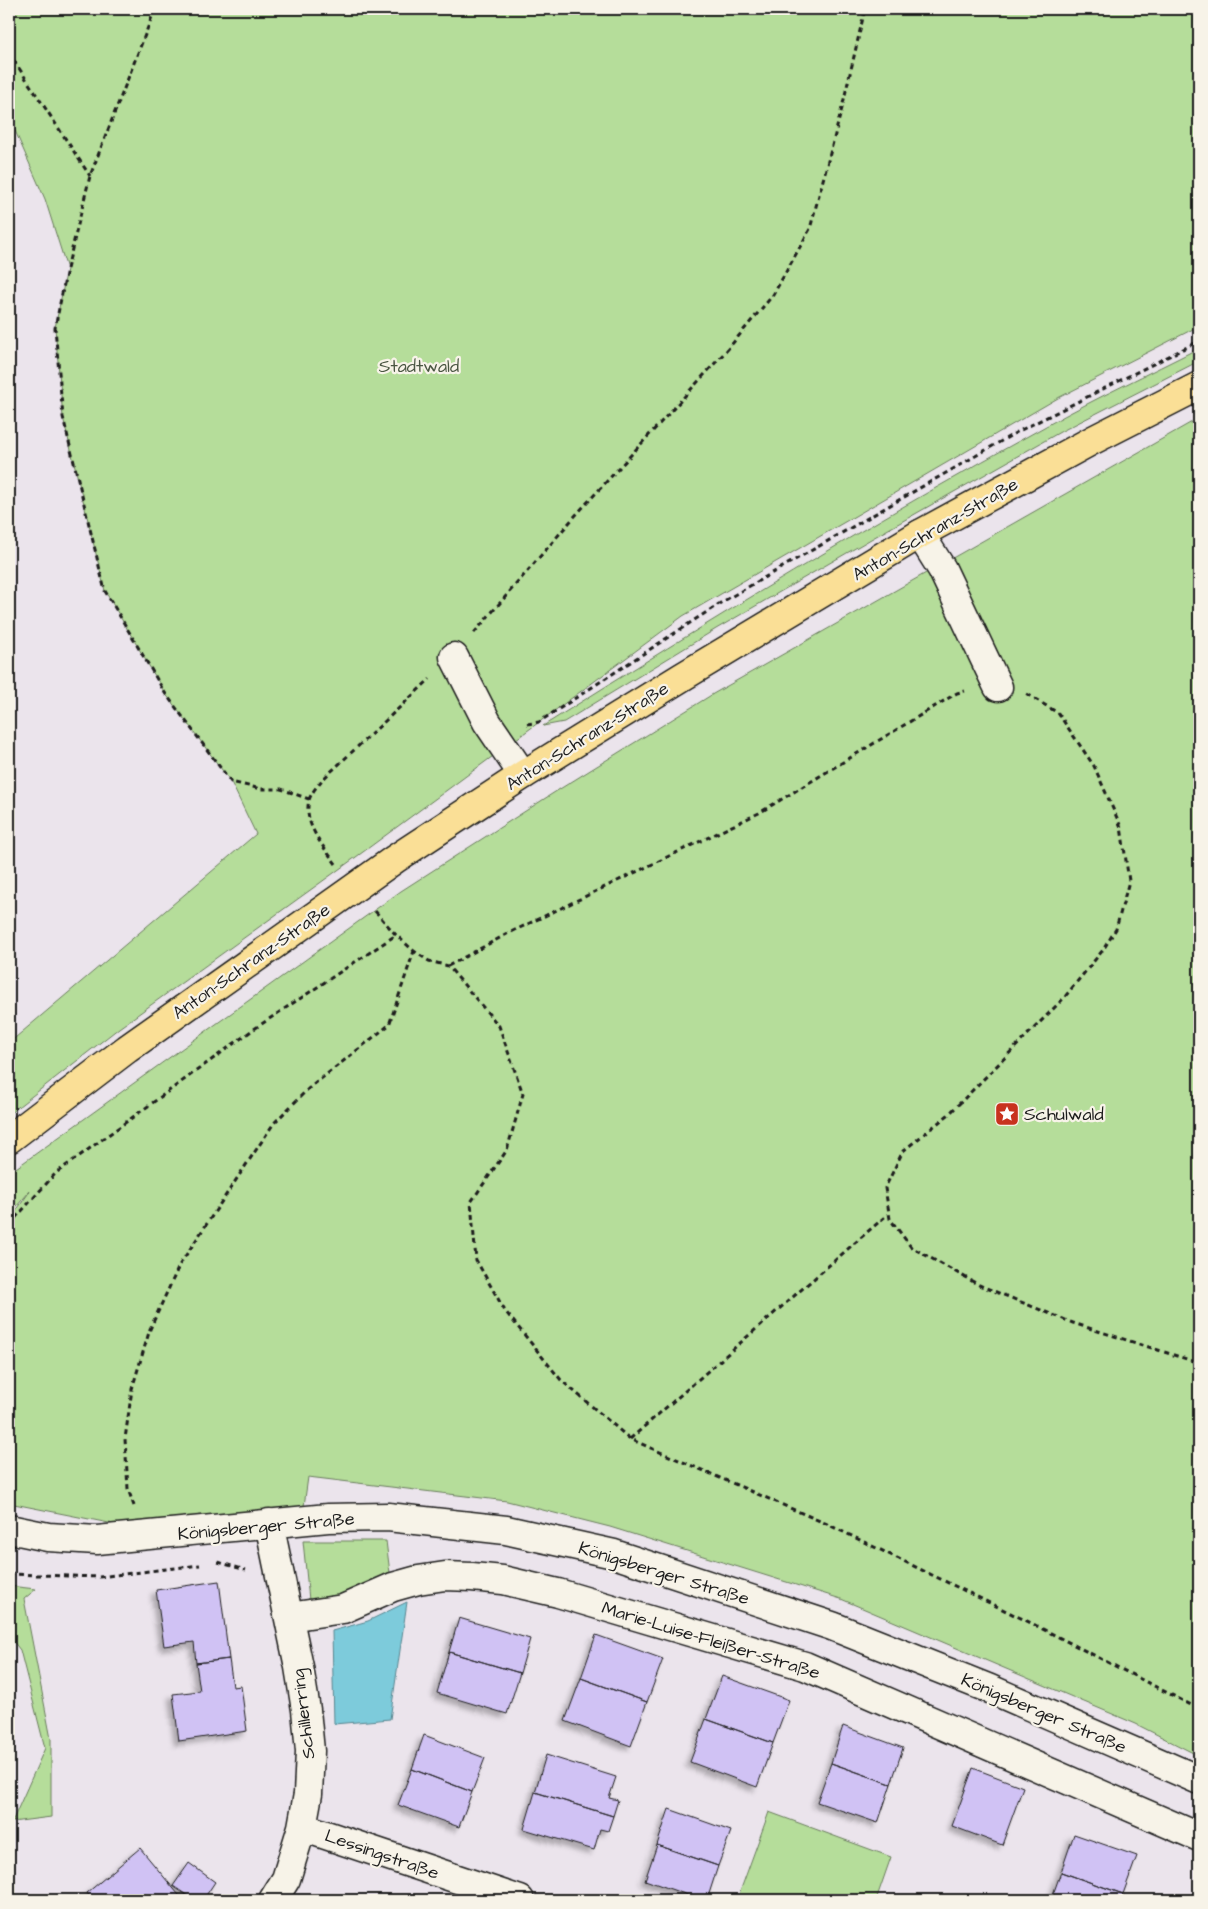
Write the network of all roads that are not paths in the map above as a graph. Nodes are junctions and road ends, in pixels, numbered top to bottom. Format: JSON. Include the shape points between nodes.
{"nodes":[{"id":1,"x":1199,"y":386,"type":"edge"},
{"id":2,"x":920,"y":534,"type":"junction"},
{"id":3,"x":454,"y":658,"type":"road end"},
{"id":4,"x":998,"y":687,"type":"road end"},
{"id":5,"x":523,"y":775,"type":"junction"},
{"id":6,"x":9,"y":1139,"type":"edge"},
{"id":7,"x":270,"y":1523,"type":"junction"},
{"id":8,"x":9,"y":1529,"type":"edge"},
{"id":9,"x":289,"y":1617,"type":"junction"},
{"id":10,"x":1199,"y":1780,"type":"edge"},
{"id":11,"x":302,"y":1827,"type":"junction"},
{"id":12,"x":1199,"y":1837,"type":"edge"},
{"id":13,"x":272,"y":1900,"type":"edge"},
{"id":14,"x":520,"y":1900,"type":"edge"}],
"edges":[{"from":1,"to":2,"type":"main road","name":"Anton-Schranz-Straße"},
{"from":2,"to":4,"type":"street","via":[[942,569]]},
{"from":2,"to":5,"type":"main road","name":"Anton-Schranz-Straße"},
{"from":3,"to":5,"type":"street","via":[[487,722]]},
{"from":5,"to":6,"type":"main road","name":"Anton-Schranz-Straße","via":[[346,893],[127,1049]]},
{"from":7,"to":8,"type":"street","name":"Königsberger Straße","via":[[97,1540],[48,1537]]},
{"from":7,"to":9,"type":"street","name":"Schillerring"},
{"from":7,"to":10,"type":"street","name":"Königsberger Straße","via":[[388,1517],[446,1522],[506,1530],[614,1554],[832,1626],[990,1689]]},
{"from":9,"to":11,"type":"street","name":"Schillerring","via":[[310,1751],[308,1794]]},
{"from":9,"to":12,"type":"street","name":"Marie-Luise-Fleißer-Straße","via":[[343,1609],[393,1587],[445,1576],[503,1580],[558,1593],[806,1666]]},
{"from":11,"to":13,"type":"street","name":"Schillerring","via":[[286,1879]]},
{"from":11,"to":14,"type":"street","name":"Lessingstraße"}]}
